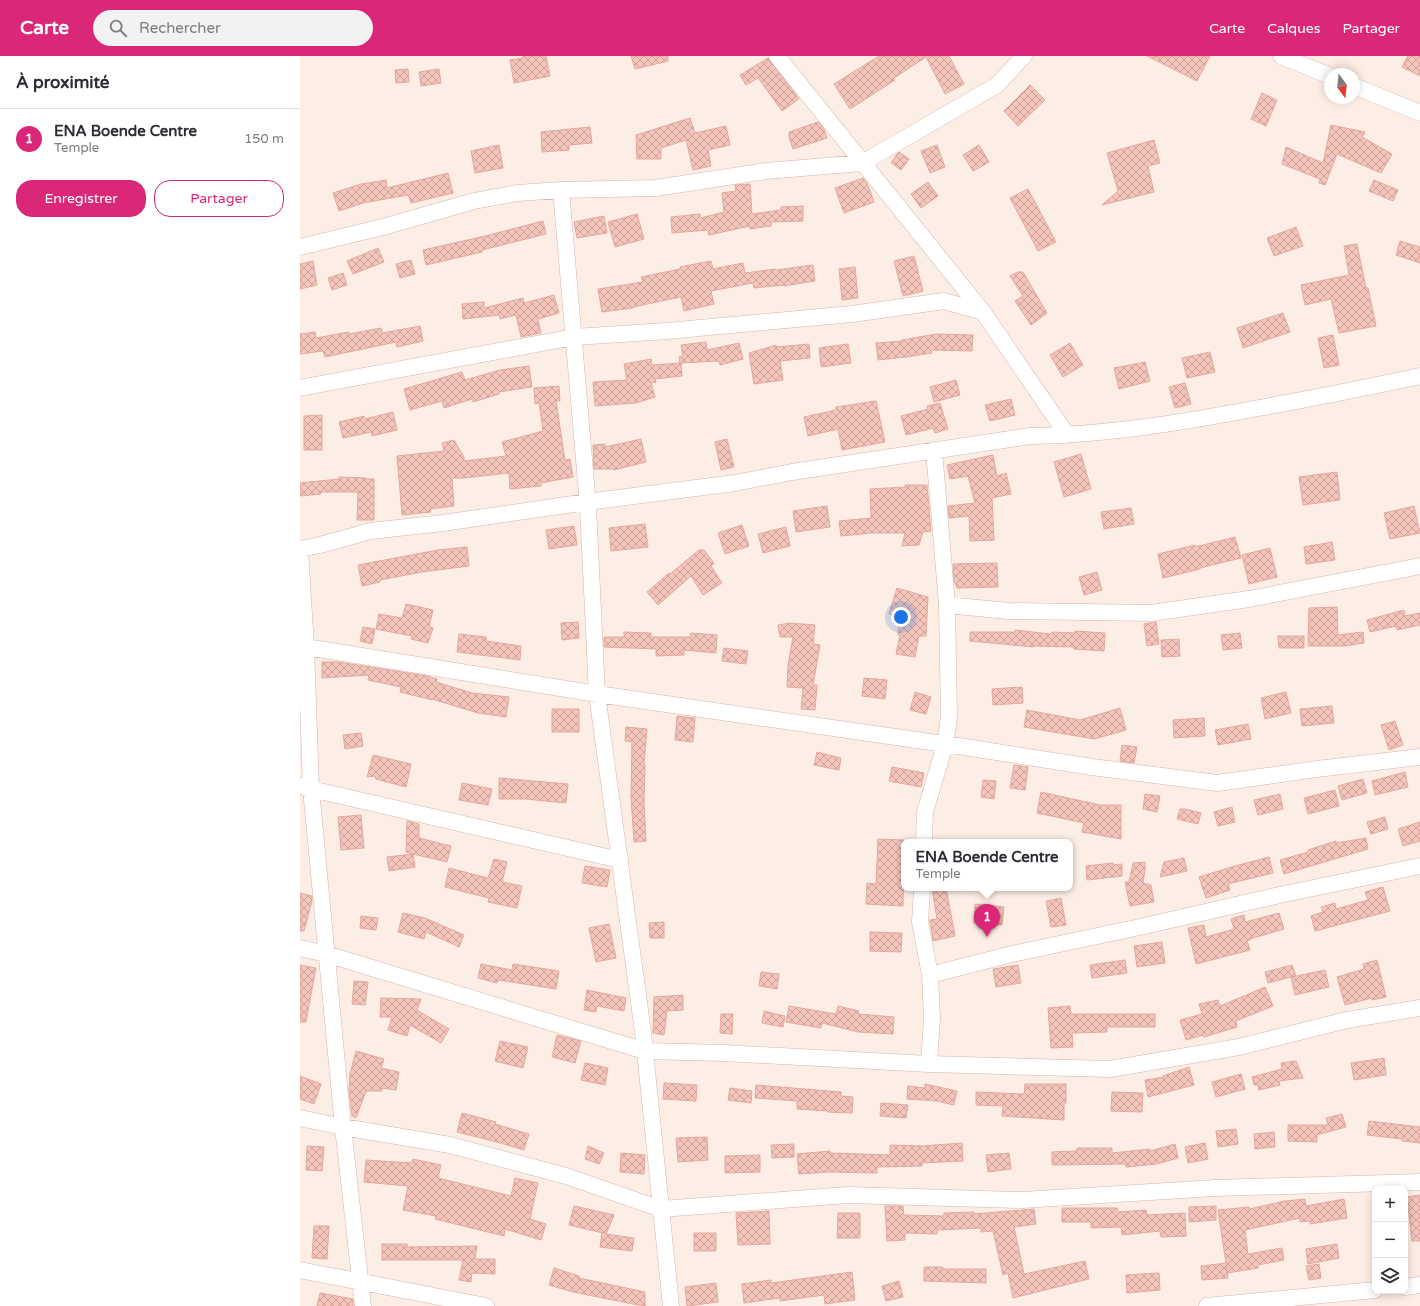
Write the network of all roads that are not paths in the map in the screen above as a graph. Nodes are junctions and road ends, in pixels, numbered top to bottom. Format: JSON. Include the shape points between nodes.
{"nodes":[{"id":1,"x":777,"y":56,"type":"edge"},
{"id":2,"x":1024,"y":56,"type":"edge"},
{"id":3,"x":1281,"y":56,"type":"edge"},
{"id":4,"x":1324,"y":74,"type":"edge"},
{"id":5,"x":1360,"y":88,"type":"edge"},
{"id":6,"x":1420,"y":113,"type":"edge"},
{"id":7,"x":862,"y":163,"type":"junction"},
{"id":8,"x":561,"y":190,"type":"junction"},
{"id":9,"x":300,"y":247,"type":"edge"},
{"id":10,"x":984,"y":312,"type":"junction"},
{"id":11,"x":574,"y":337,"type":"junction"},
{"id":12,"x":1420,"y":376,"type":"edge"},
{"id":13,"x":300,"y":388,"type":"edge"},
{"id":14,"x":1067,"y":435,"type":"junction"},
{"id":15,"x":934,"y":450,"type":"junction"},
{"id":16,"x":587,"y":502,"type":"junction"},
{"id":17,"x":300,"y":549,"type":"edge"},
{"id":18,"x":1420,"y":566,"type":"edge"},
{"id":19,"x":947,"y":605,"type":"junction"},
{"id":20,"x":306,"y":647,"type":"junction"},
{"id":21,"x":597,"y":694,"type":"junction"},
{"id":22,"x":945,"y":745,"type":"junction"},
{"id":23,"x":1420,"y":758,"type":"edge"},
{"id":24,"x":305,"y":787,"type":"edge"},
{"id":25,"x":924,"y":839,"type":"edge"},
{"id":26,"x":620,"y":860,"type":"junction"},
{"id":27,"x":1420,"y":866,"type":"edge"},
{"id":28,"x":922,"y":891,"type":"edge"},
{"id":29,"x":300,"y":948,"type":"edge"},
{"id":30,"x":326,"y":954,"type":"junction"},
{"id":31,"x":930,"y":975,"type":"junction"},
{"id":32,"x":1420,"y":1008,"type":"edge"},
{"id":33,"x":645,"y":1051,"type":"junction"},
{"id":34,"x":929,"y":1064,"type":"junction"},
{"id":35,"x":300,"y":1118,"type":"edge"},
{"id":36,"x":343,"y":1127,"type":"junction"},
{"id":37,"x":1420,"y":1182,"type":"edge"},
{"id":38,"x":661,"y":1209,"type":"junction"},
{"id":39,"x":300,"y":1270,"type":"edge"},
{"id":40,"x":361,"y":1282,"type":"junction"},
{"id":41,"x":1420,"y":1285,"type":"edge"},
{"id":42,"x":1408,"y":1287,"type":"edge"},
{"id":43,"x":1372,"y":1290,"type":"edge"},
{"id":44,"x":363,"y":1306,"type":"edge"},
{"id":45,"x":486,"y":1306,"type":"edge"},
{"id":46,"x":671,"y":1306,"type":"edge"},
{"id":47,"x":1207,"y":1306,"type":"edge"}],
"edges":[{"from":1,"to":7,"type":"street"},
{"from":2,"to":7,"type":"street","via":[[997,85]]},
{"from":3,"to":4,"type":"street"},
{"from":5,"to":6,"type":"street"},
{"from":7,"to":8,"type":"street","via":[[766,171],[656,188]]},
{"from":7,"to":10,"type":"street"},
{"from":8,"to":9,"type":"street","via":[[517,193],[474,201]]},
{"from":8,"to":11,"type":"street"},
{"from":10,"to":11,"type":"street","via":[[944,301],[852,314]]},
{"from":10,"to":14,"type":"street"},
{"from":11,"to":13,"type":"street"},
{"from":11,"to":16,"type":"street"},
{"from":12,"to":14,"type":"street","via":[[1180,422]]},
{"from":14,"to":15,"type":"street","via":[[1030,436]]},
{"from":15,"to":16,"type":"street","via":[[735,483]]},
{"from":15,"to":19,"type":"street"},
{"from":16,"to":17,"type":"street","via":[[371,531]]},
{"from":16,"to":21,"type":"street"},
{"from":17,"to":20,"type":"street"},
{"from":18,"to":19,"type":"street","via":[[1249,599],[1152,613],[1008,611]]},
{"from":19,"to":22,"type":"street","via":[[949,717]]},
{"from":20,"to":21,"type":"street"},
{"from":20,"to":24,"type":"street"},
{"from":21,"to":22,"type":"street"},
{"from":21,"to":26,"type":"street"},
{"from":22,"to":23,"type":"street","via":[[1217,783]]},
{"from":22,"to":25,"type":"street","via":[[925,812]]},
{"from":24,"to":26,"type":"street"},
{"from":24,"to":30,"type":"street"},
{"from":26,"to":33,"type":"street"},
{"from":27,"to":31,"type":"street","via":[[1012,954]]},
{"from":28,"to":31,"type":"street","via":[[920,922]]},
{"from":29,"to":30,"type":"street"},
{"from":30,"to":33,"type":"street"},
{"from":30,"to":36,"type":"street"},
{"from":31,"to":34,"type":"street","via":[[932,1018]]},
{"from":32,"to":34,"type":"street","via":[[1347,1020],[1239,1047],[1110,1069]]},
{"from":33,"to":34,"type":"street"},
{"from":33,"to":38,"type":"street"},
{"from":35,"to":36,"type":"street"},
{"from":36,"to":38,"type":"street","via":[[457,1147],[566,1176]]},
{"from":36,"to":40,"type":"street"},
{"from":37,"to":38,"type":"street","via":[[1215,1188],[1022,1200],[848,1195]]},
{"from":38,"to":46,"type":"street"},
{"from":39,"to":40,"type":"street"},
{"from":40,"to":44,"type":"street"},
{"from":40,"to":45,"type":"street"},
{"from":41,"to":42,"type":"street"},
{"from":43,"to":47,"type":"street"}]}
